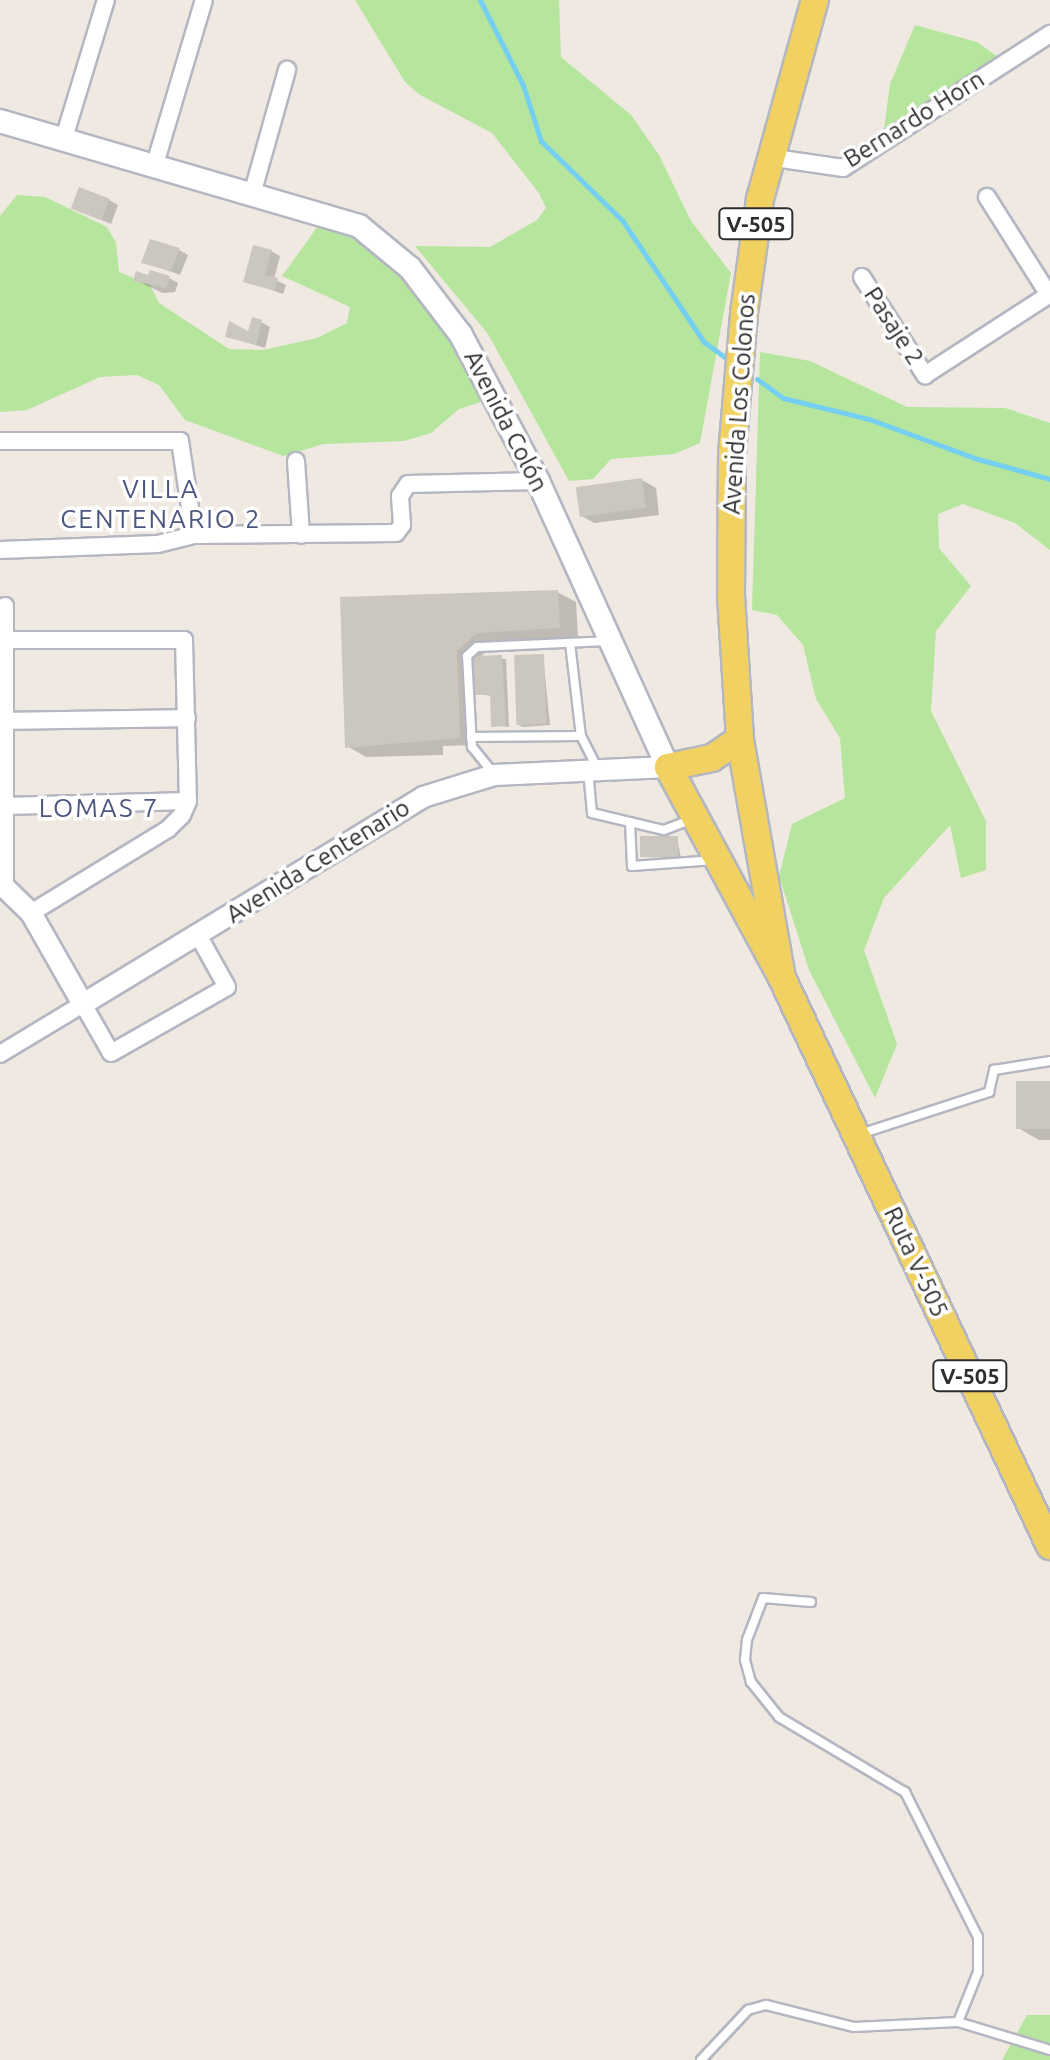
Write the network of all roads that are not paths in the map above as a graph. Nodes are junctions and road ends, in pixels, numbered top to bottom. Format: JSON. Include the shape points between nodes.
{"nodes":[{"id":1,"x":106,"y":0,"type":"edge"},
{"id":2,"x":204,"y":0,"type":"edge"},
{"id":3,"x":815,"y":0,"type":"edge"},
{"id":4,"x":1050,"y":34,"type":"edge"},
{"id":5,"x":287,"y":70,"type":"dead end"},
{"id":6,"x":0,"y":121,"type":"edge"},
{"id":7,"x":64,"y":138,"type":"junction"},
{"id":8,"x":768,"y":157,"type":"junction"},
{"id":9,"x":155,"y":164,"type":"junction"},
{"id":10,"x":253,"y":191,"type":"junction"},
{"id":11,"x":987,"y":197,"type":"dead end"},
{"id":12,"x":862,"y":277,"type":"dead end"},
{"id":13,"x":1050,"y":294,"type":"edge"},
{"id":14,"x":0,"y":441,"type":"edge"},
{"id":15,"x":296,"y":461,"type":"dead end"},
{"id":16,"x":538,"y":481,"type":"junction"},
{"id":17,"x":194,"y":535,"type":"junction"},
{"id":18,"x":301,"y":535,"type":"junction"},
{"id":19,"x":0,"y":550,"type":"edge"},
{"id":20,"x":5,"y":606,"type":"dead end"},
{"id":21,"x":6,"y":640,"type":"junction"},
{"id":22,"x":608,"y":641,"type":"junction"},
{"id":23,"x":570,"y":643,"type":"junction"},
{"id":24,"x":187,"y":718,"type":"junction"},
{"id":25,"x":6,"y":721,"type":"junction"},
{"id":26,"x":581,"y":736,"type":"junction"},
{"id":27,"x":471,"y":737,"type":"junction"},
{"id":28,"x":740,"y":739,"type":"junction"},
{"id":29,"x":668,"y":767,"type":"junction"},
{"id":30,"x":593,"y":770,"type":"junction"},
{"id":31,"x":494,"y":775,"type":"junction"},
{"id":32,"x":188,"y":801,"type":"junction"},
{"id":33,"x":5,"y":806,"type":"junction"},
{"id":34,"x":696,"y":818,"type":"junction"},
{"id":35,"x":630,"y":822,"type":"junction"},
{"id":36,"x":719,"y":860,"type":"junction"},
{"id":37,"x":3,"y":883,"type":"edge"},
{"id":38,"x":31,"y":913,"type":"junction"},
{"id":39,"x":198,"y":935,"type":"junction"},
{"id":40,"x":782,"y":978,"type":"junction"},
{"id":41,"x":83,"y":1004,"type":"junction"},
{"id":42,"x":0,"y":1054,"type":"edge"},
{"id":43,"x":1050,"y":1061,"type":"edge"},
{"id":44,"x":856,"y":1135,"type":"junction"},
{"id":45,"x":1050,"y":1546,"type":"edge"},
{"id":46,"x":811,"y":1602,"type":"dead end"},
{"id":47,"x":958,"y":2022,"type":"junction"},
{"id":48,"x":1050,"y":2050,"type":"edge"},
{"id":49,"x":701,"y":2060,"type":"edge"}],
"edges":[{"from":1,"to":7,"type":"street"},
{"from":2,"to":9,"type":"street"},
{"from":3,"to":8,"type":"main road","name":"Avenida Los Colonos","number":"V-505"},
{"from":4,"to":8,"type":"street","name":"Bernardo Horn","via":[[843,168]]},
{"from":5,"to":10,"type":"street"},
{"from":6,"to":7,"type":"main road","name":"Avenida Colón"},
{"from":7,"to":9,"type":"main road","name":"Avenida Colón"},
{"from":8,"to":28,"type":"main road","name":"Avenida Los Colonos","number":"V-505","via":[[744,313],[732,454],[731,597]]},
{"from":9,"to":10,"type":"main road","name":"Avenida Colón"},
{"from":10,"to":16,"type":"main road","name":"Avenida Colón","via":[[359,226],[410,268],[461,335]]},
{"from":11,"to":13,"type":"street"},
{"from":12,"to":13,"type":"street","name":"Pasaje 2","via":[[925,375]]},
{"from":14,"to":17,"type":"street","via":[[180,441]]},
{"from":15,"to":18,"type":"street"},
{"from":16,"to":18,"type":"street","via":[[408,484],[400,496],[402,525],[396,533]]},
{"from":16,"to":22,"type":"main road","name":"Avenida Colón"},
{"from":17,"to":18,"type":"street"},
{"from":17,"to":19,"type":"street","via":[[158,544]]},
{"from":20,"to":21,"type":"street"},
{"from":21,"to":24,"type":"street","via":[[184,640]]},
{"from":21,"to":25,"type":"street"},
{"from":22,"to":23,"type":"lane"},
{"from":22,"to":29,"type":"main road","name":"Avenida Colón"},
{"from":23,"to":26,"type":"lane"},
{"from":23,"to":27,"type":"lane","via":[[477,647],[467,656]]},
{"from":24,"to":25,"type":"street"},
{"from":24,"to":32,"type":"street"},
{"from":25,"to":33,"type":"street"},
{"from":26,"to":27,"type":"lane"},
{"from":26,"to":30,"type":"lane"},
{"from":27,"to":31,"type":"lane","via":[[472,747]]},
{"from":28,"to":29,"type":"main road","via":[[712,758]]},
{"from":28,"to":40,"type":"main road","name":"Avenida Los Colonos"},
{"from":29,"to":30,"type":"street","name":"Avenida Centenario"},
{"from":29,"to":34,"type":"main road","name":"Avenida Colón","number":"V-505"},
{"from":30,"to":31,"type":"street","name":"Avenida Centenario"},
{"from":30,"to":35,"type":"lane","via":[[592,813]]},
{"from":31,"to":39,"type":"street","name":"Avenida Centenario","via":[[401,808]]},
{"from":32,"to":33,"type":"street"},
{"from":32,"to":38,"type":"street","via":[[168,829]]},
{"from":33,"to":37,"type":"street"},
{"from":34,"to":35,"type":"lane","via":[[664,830]]},
{"from":34,"to":36,"type":"main road","name":"Avenida Colón","number":"V-505"},
{"from":35,"to":36,"type":"lane","via":[[632,866]]},
{"from":36,"to":40,"type":"main road","name":"Avenida Colón","number":"V-505"},
{"from":37,"to":38,"type":"street"},
{"from":38,"to":41,"type":"street"},
{"from":39,"to":41,"type":"street","name":"Avenida Centenario"},
{"from":39,"to":41,"type":"street","via":[[227,987],[111,1053]]},
{"from":40,"to":44,"type":"main road","name":"Ruta V-505","number":"V-505"},
{"from":41,"to":42,"type":"street","name":"Avenida Centenario"},
{"from":43,"to":44,"type":"lane","via":[[994,1070],[989,1092]]},
{"from":44,"to":45,"type":"main road","name":"Ruta V-505","number":"V-505"},
{"from":46,"to":47,"type":"lane","via":[[763,1598],[747,1640],[751,1682],[779,1717],[905,1792],[978,1937],[978,1972]]},
{"from":47,"to":48,"type":"lane"},
{"from":47,"to":49,"type":"lane","via":[[854,2027],[766,2005],[748,2010]]}]}
